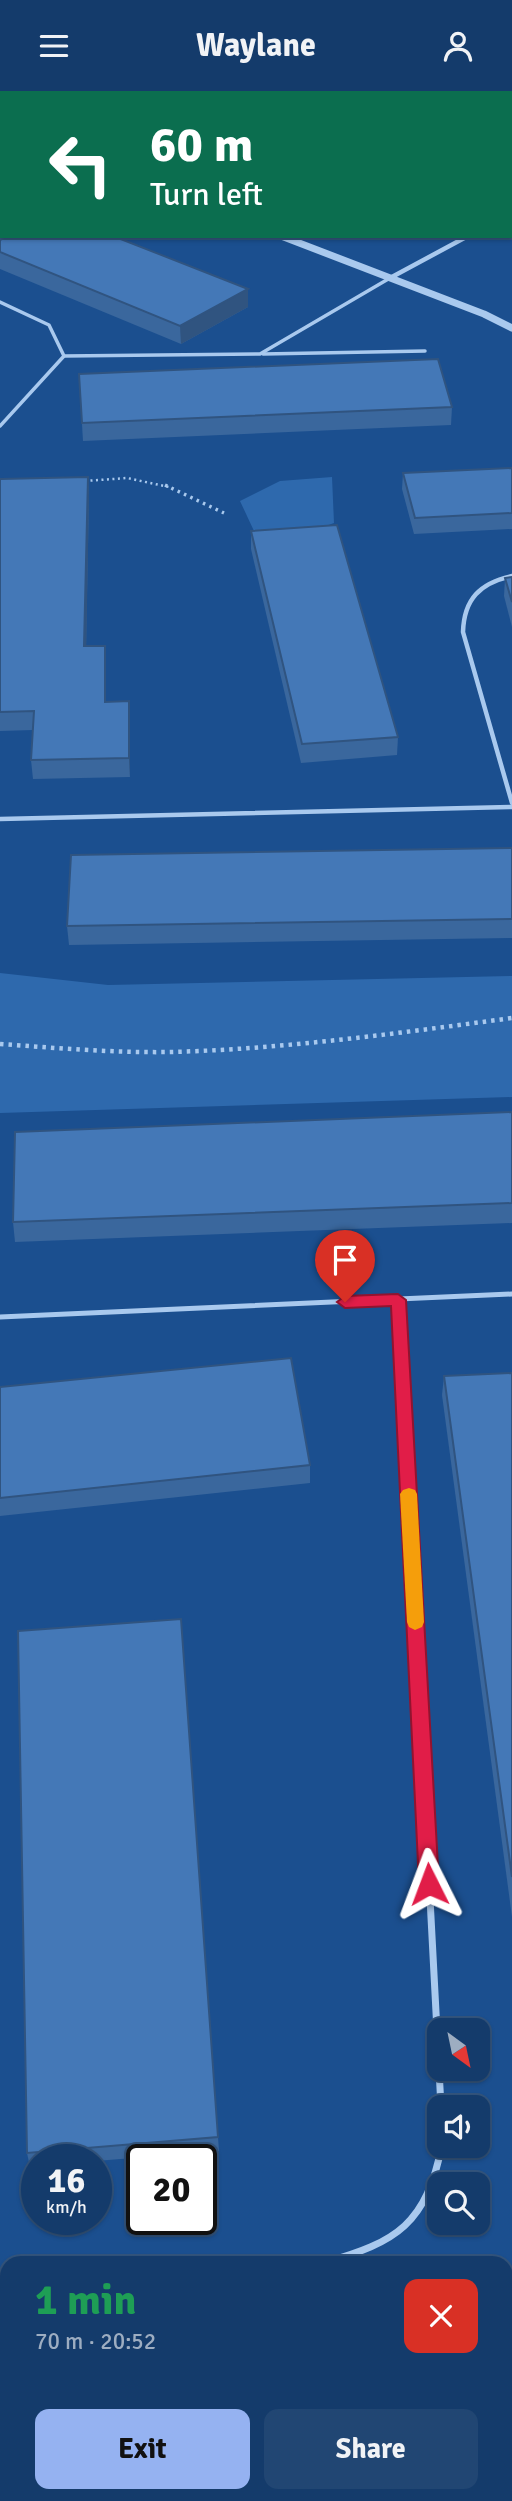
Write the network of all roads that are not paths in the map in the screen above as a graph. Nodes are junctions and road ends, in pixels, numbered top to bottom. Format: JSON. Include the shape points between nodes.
{"nodes":[{"id":1,"x":286,"y":238,"type":"edge"},
{"id":2,"x":464,"y":238,"type":"edge"},
{"id":3,"x":390,"y":278,"type":"junction"},
{"id":4,"x":0,"y":302,"type":"edge"},
{"id":5,"x":512,"y":328,"type":"edge"},
{"id":6,"x":425,"y":351,"type":"dead end"},
{"id":7,"x":260,"y":354,"type":"junction"},
{"id":8,"x":64,"y":356,"type":"junction"},
{"id":9,"x":0,"y":426,"type":"edge"},
{"id":10,"x":512,"y":576,"type":"edge"},
{"id":11,"x":512,"y":805,"type":"edge"},
{"id":12,"x":0,"y":819,"type":"edge"},
{"id":13,"x":512,"y":1294,"type":"edge"},
{"id":14,"x":398,"y":1300,"type":"junction"},
{"id":15,"x":0,"y":1317,"type":"edge"},
{"id":16,"x":440,"y":2095,"type":"edge"},
{"id":17,"x":439,"y":2158,"type":"edge"},
{"id":18,"x":353,"y":2256,"type":"edge"}],
"edges":[{"from":1,"to":3,"type":"street"},
{"from":2,"to":3,"type":"street"},
{"from":3,"to":5,"type":"street"},
{"from":3,"to":7,"type":"lane"},
{"from":4,"to":8,"type":"lane","via":[[49,325]]},
{"from":6,"to":7,"type":"lane"},
{"from":7,"to":8,"type":"lane"},
{"from":8,"to":9,"type":"lane"},
{"from":10,"to":11,"type":"lane","via":[[474,591],[462,611],[463,632]]},
{"from":11,"to":12,"type":"lane"},
{"from":13,"to":14,"type":"lane"},
{"from":14,"to":15,"type":"lane"},
{"from":14,"to":16,"type":"lane"},
{"from":17,"to":18,"type":"lane","via":[[431,2193],[412,2221],[386,2242]]}]}
